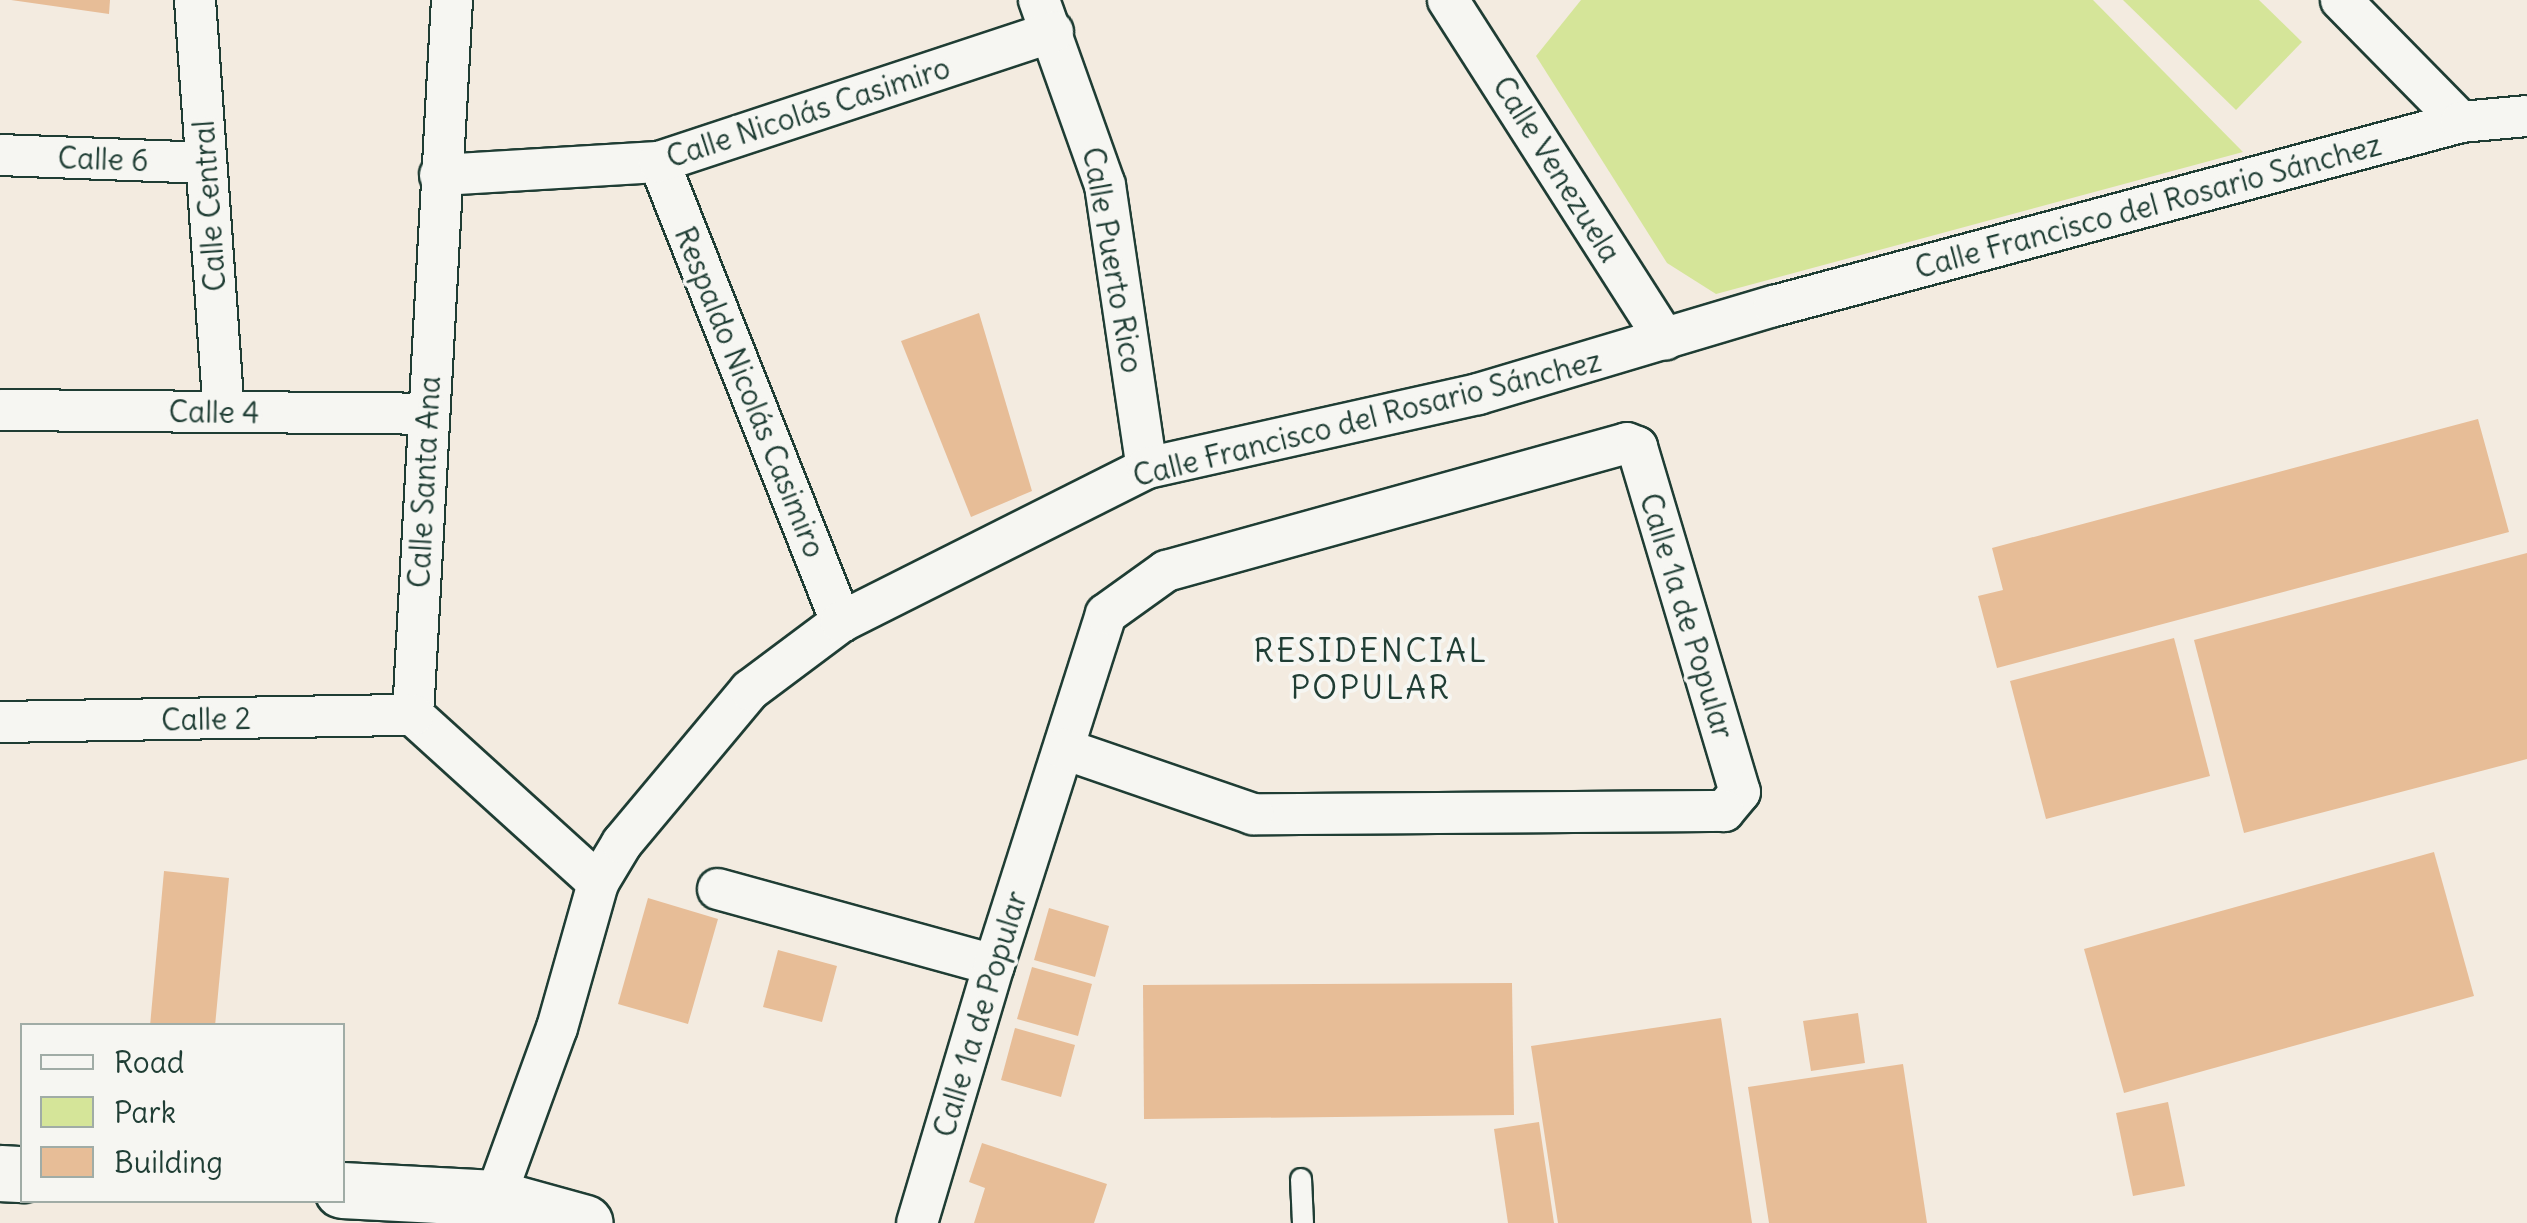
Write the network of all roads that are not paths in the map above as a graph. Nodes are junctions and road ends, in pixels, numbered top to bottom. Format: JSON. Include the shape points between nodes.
{"nodes":[{"id":1,"x":196,"y":0,"type":"edge"},
{"id":2,"x":452,"y":0,"type":"edge"},
{"id":3,"x":2341,"y":0,"type":"edge"},
{"id":4,"x":1463,"y":6,"type":"edge"},
{"id":5,"x":1046,"y":16,"type":"edge"},
{"id":6,"x":2527,"y":116,"type":"edge"},
{"id":7,"x":2462,"y":122,"type":"junction"},
{"id":8,"x":0,"y":155,"type":"edge"},
{"id":9,"x":658,"y":162,"type":"junction"},
{"id":10,"x":206,"y":163,"type":"junction"},
{"id":11,"x":440,"y":175,"type":"junction"},
{"id":12,"x":1664,"y":339,"type":"junction"},
{"id":13,"x":0,"y":410,"type":"edge"},
{"id":14,"x":224,"y":412,"type":"junction"},
{"id":15,"x":427,"y":414,"type":"junction"},
{"id":16,"x":1148,"y":468,"type":"junction"},
{"id":17,"x":841,"y":622,"type":"junction"},
{"id":18,"x":413,"y":715,"type":"junction"},
{"id":19,"x":0,"y":722,"type":"edge"},
{"id":20,"x":1064,"y":749,"type":"junction"},
{"id":21,"x":598,"y":883,"type":"junction"},
{"id":22,"x":718,"y":888,"type":"dead end"},
{"id":23,"x":994,"y":965,"type":"junction"},
{"id":24,"x":1301,"y":1179,"type":"dead end"},
{"id":25,"x":345,"y":1190,"type":"edge"},
{"id":26,"x":486,"y":1211,"type":"edge"},
{"id":27,"x":584,"y":1223,"type":"edge"},
{"id":28,"x":917,"y":1223,"type":"edge"},
{"id":29,"x":1303,"y":1223,"type":"edge"}],
"edges":[{"from":1,"to":10,"type":"street","name":"Calle Central"},
{"from":2,"to":11,"type":"street","name":"Calle Santa Ana"},
{"from":3,"to":7,"type":"street"},
{"from":4,"to":12,"type":"street","name":"Calle Venezuela"},
{"from":5,"to":9,"type":"street","name":"Calle Nicolás Casimiro"},
{"from":5,"to":16,"type":"street","name":"Calle Puerto Rico","via":[[1105,185]]},
{"from":6,"to":7,"type":"street","name":"Calle Francisco del Rosario Sánchez"},
{"from":7,"to":12,"type":"street","name":"Calle Francisco del Rosario Sánchez"},
{"from":8,"to":10,"type":"street","name":"Calle 6"},
{"from":9,"to":11,"type":"street","name":"Calle Nicolás Casimiro"},
{"from":9,"to":17,"type":"street","name":"Respaldo Nicolás Casimiro"},
{"from":10,"to":14,"type":"street","name":"Calle Central"},
{"from":11,"to":15,"type":"street","name":"Calle Santa Ana"},
{"from":12,"to":16,"type":"street","name":"Calle Francisco del Rosario Sánchez","via":[[1478,394]]},
{"from":13,"to":14,"type":"street","name":"Calle 4"},
{"from":14,"to":15,"type":"street","name":"Calle 4"},
{"from":15,"to":18,"type":"street","name":"Calle Santa Ana"},
{"from":16,"to":17,"type":"street","name":"Calle Francisco del Rosario Sánchez"},
{"from":17,"to":21,"type":"street","name":"Calle Francisco del Rosario Sánchez","via":[[750,690],[678,770]]},
{"from":18,"to":19,"type":"street","name":"Calle 2"},
{"from":18,"to":21,"type":"street"},
{"from":20,"to":20,"type":"street","name":"Calle 1a de Popular","via":[[1106,614],[1166,571],[1627,443],[1637,448],[1740,792],[1724,811],[1253,814]]},
{"from":20,"to":23,"type":"street","name":"Calle 1a de Popular"},
{"from":21,"to":26,"type":"street","name":"Calle Francisco del Rosario Sánchez","via":[[557,1028]]},
{"from":22,"to":23,"type":"street"},
{"from":23,"to":28,"type":"street","name":"Calle 1a de Popular"},
{"from":24,"to":29,"type":"lane"},
{"from":25,"to":26,"type":"main road"},
{"from":26,"to":27,"type":"main road"}]}
